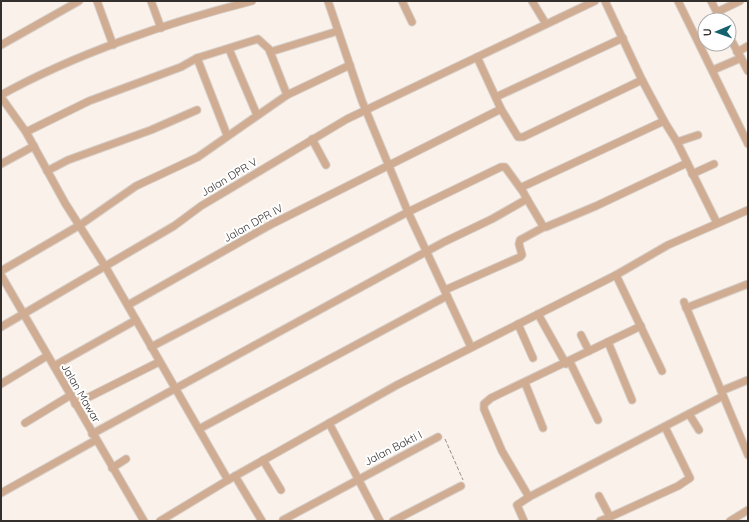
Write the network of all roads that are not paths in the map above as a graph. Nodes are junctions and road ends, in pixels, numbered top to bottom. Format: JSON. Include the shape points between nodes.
{"nodes":[{"id":1,"x":79,"y":1,"type":"edge"},
{"id":2,"x":97,"y":1,"type":"edge"},
{"id":3,"x":152,"y":1,"type":"edge"},
{"id":4,"x":328,"y":1,"type":"edge"},
{"id":5,"x":402,"y":1,"type":"edge"},
{"id":6,"x":532,"y":1,"type":"edge"},
{"id":7,"x":595,"y":1,"type":"edge"},
{"id":8,"x":605,"y":1,"type":"edge"},
{"id":9,"x":678,"y":1,"type":"edge"},
{"id":10,"x":711,"y":1,"type":"edge"},
{"id":11,"x":740,"y":1,"type":"edge"},
{"id":12,"x":247,"y":2,"type":"edge"},
{"id":13,"x":717,"y":12,"type":"joint"},
{"id":14,"x":412,"y":22,"type":"dead end"},
{"id":15,"x":546,"y":24,"type":"junction"},
{"id":16,"x":161,"y":28,"type":"junction"},
{"id":17,"x":338,"y":31,"type":"junction"},
{"id":18,"x":623,"y":38,"type":"junction"},
{"id":19,"x":1,"y":45,"type":"edge"},
{"id":20,"x":113,"y":45,"type":"junction"},
{"id":21,"x":748,"y":46,"type":"edge"},
{"id":22,"x":229,"y":49,"type":"junction"},
{"id":23,"x":737,"y":51,"type":"edge"},
{"id":24,"x":270,"y":52,"type":"junction"},
{"id":25,"x":739,"y":55,"type":"junction"},
{"id":26,"x":477,"y":57,"type":"junction"},
{"id":27,"x":197,"y":58,"type":"junction"},
{"id":28,"x":350,"y":65,"type":"junction"},
{"id":29,"x":713,"y":70,"type":"junction"},
{"id":30,"x":748,"y":71,"type":"edge"},
{"id":31,"x":642,"y":80,"type":"junction"},
{"id":32,"x":287,"y":95,"type":"junction"},
{"id":33,"x":1,"y":96,"type":"edge"},
{"id":34,"x":496,"y":97,"type":"junction"},
{"id":35,"x":501,"y":109,"type":"junction"},
{"id":36,"x":196,"y":110,"type":"dead end"},
{"id":37,"x":366,"y":110,"type":"junction"},
{"id":38,"x":257,"y":115,"type":"junction"},
{"id":39,"x":664,"y":121,"type":"junction"},
{"id":40,"x":26,"y":132,"type":"junction"},
{"id":41,"x":227,"y":135,"type":"junction"},
{"id":42,"x":698,"y":135,"type":"dead end"},
{"id":43,"x":312,"y":139,"type":"junction"},
{"id":44,"x":677,"y":142,"type":"junction"},
{"id":45,"x":748,"y":144,"type":"edge"},
{"id":46,"x":34,"y":146,"type":"junction"},
{"id":47,"x":687,"y":163,"type":"junction"},
{"id":48,"x":1,"y":164,"type":"edge"},
{"id":49,"x":390,"y":164,"type":"junction"},
{"id":50,"x":714,"y":164,"type":"dead end"},
{"id":51,"x":326,"y":165,"type":"dead end"},
{"id":52,"x":47,"y":171,"type":"junction"},
{"id":53,"x":692,"y":174,"type":"junction"},
{"id":54,"x":521,"y":189,"type":"junction"},
{"id":55,"x":527,"y":199,"type":"junction"},
{"id":56,"x":748,"y":210,"type":"edge"},
{"id":57,"x":408,"y":212,"type":"junction"},
{"id":58,"x":717,"y":222,"type":"junction"},
{"id":59,"x":80,"y":225,"type":"junction"},
{"id":60,"x":544,"y":227,"type":"junction"},
{"id":61,"x":427,"y":252,"type":"junction"},
{"id":62,"x":105,"y":266,"type":"junction"},
{"id":63,"x":1,"y":271,"type":"edge"},
{"id":64,"x":1,"y":275,"type":"edge"},
{"id":65,"x":616,"y":275,"type":"junction"},
{"id":66,"x":748,"y":284,"type":"edge"},
{"id":67,"x":446,"y":293,"type":"junction"},
{"id":68,"x":128,"y":305,"type":"junction"},
{"id":69,"x":22,"y":313,"type":"junction"},
{"id":70,"x":538,"y":314,"type":"junction"},
{"id":71,"x":136,"y":320,"type":"junction"},
{"id":72,"x":518,"y":324,"type":"junction"},
{"id":73,"x":642,"y":326,"type":"junction"},
{"id":74,"x":1,"y":327,"type":"edge"},
{"id":75,"x":582,"y":335,"type":"dead end"},
{"id":76,"x":608,"y":342,"type":"junction"},
{"id":77,"x":151,"y":347,"type":"junction"},
{"id":78,"x":471,"y":347,"type":"junction"},
{"id":79,"x":589,"y":351,"type":"junction"},
{"id":80,"x":47,"y":356,"type":"junction"},
{"id":81,"x":533,"y":358,"type":"dead end"},
{"id":82,"x":159,"y":362,"type":"junction"},
{"id":83,"x":568,"y":363,"type":"junction"},
{"id":84,"x":54,"y":366,"type":"junction"},
{"id":85,"x":662,"y":372,"type":"dead end"},
{"id":86,"x":748,"y":380,"type":"edge"},
{"id":87,"x":525,"y":383,"type":"junction"},
{"id":88,"x":1,"y":384,"type":"edge"},
{"id":89,"x":175,"y":389,"type":"junction"},
{"id":90,"x":722,"y":394,"type":"junction"},
{"id":91,"x":71,"y":395,"type":"junction"},
{"id":92,"x":632,"y":400,"type":"dead end"},
{"id":93,"x":75,"y":404,"type":"junction"},
{"id":94,"x":690,"y":414,"type":"junction"},
{"id":95,"x":598,"y":420,"type":"dead end"},
{"id":96,"x":25,"y":423,"type":"dead end"},
{"id":97,"x":329,"y":423,"type":"junction"},
{"id":98,"x":665,"y":427,"type":"junction"},
{"id":99,"x":543,"y":428,"type":"dead end"},
{"id":100,"x":199,"y":429,"type":"junction"},
{"id":101,"x":699,"y":430,"type":"dead end"},
{"id":102,"x":94,"y":437,"type":"junction"},
{"id":103,"x":438,"y":437,"type":"road end"},
{"id":104,"x":748,"y":455,"type":"edge"},
{"id":105,"x":126,"y":459,"type":"dead end"},
{"id":106,"x":263,"y":460,"type":"junction"},
{"id":107,"x":112,"y":468,"type":"junction"},
{"id":108,"x":235,"y":476,"type":"junction"},
{"id":109,"x":358,"y":478,"type":"junction"},
{"id":110,"x":228,"y":480,"type":"junction"},
{"id":111,"x":461,"y":486,"type":"road end"},
{"id":112,"x":281,"y":490,"type":"dead end"},
{"id":113,"x":1,"y":493,"type":"edge"},
{"id":114,"x":529,"y":496,"type":"junction"},
{"id":115,"x":599,"y":496,"type":"dead end"},
{"id":116,"x":748,"y":510,"type":"edge"},
{"id":117,"x":610,"y":517,"type":"junction"},
{"id":118,"x":283,"y":520,"type":"dead end"},
{"id":119,"x":144,"y":521,"type":"edge"},
{"id":120,"x":160,"y":521,"type":"edge"},
{"id":121,"x":262,"y":521,"type":"edge"},
{"id":122,"x":380,"y":521,"type":"edge"},
{"id":123,"x":393,"y":521,"type":"edge"},
{"id":124,"x":524,"y":521,"type":"edge"},
{"id":125,"x":600,"y":521,"type":"edge"},
{"id":126,"x":730,"y":521,"type":"edge"}],
"edges":[{"from":1,"to":19,"type":"street"},
{"from":2,"to":20,"type":"street"},
{"from":3,"to":16,"type":"street"},
{"from":4,"to":17,"type":"street"},
{"from":5,"to":14,"type":"street"},
{"from":6,"to":15,"type":"street"},
{"from":7,"to":15,"type":"street","name":"Jalan DPR V"},
{"from":8,"to":18,"type":"street"},
{"from":9,"to":29,"type":"street"},
{"from":10,"to":13,"type":"street"},
{"from":11,"to":13,"type":"street"},
{"from":12,"to":16,"type":"street"},
{"from":15,"to":26,"type":"street","name":"Jalan DPR V"},
{"from":16,"to":20,"type":"street"},
{"from":17,"to":24,"type":"street"},
{"from":17,"to":28,"type":"street"},
{"from":18,"to":31,"type":"street"},
{"from":18,"to":34,"type":"street"},
{"from":20,"to":33,"type":"street","via":[[58,67]]},
{"from":21,"to":25,"type":"street"},
{"from":22,"to":24,"type":"street","via":[[258,39]]},
{"from":22,"to":27,"type":"street"},
{"from":22,"to":38,"type":"street"},
{"from":23,"to":25,"type":"street"},
{"from":24,"to":32,"type":"street"},
{"from":25,"to":29,"type":"street"},
{"from":25,"to":30,"type":"street"},
{"from":26,"to":34,"type":"street"},
{"from":26,"to":37,"type":"street","name":"Jalan DPR V"},
{"from":27,"to":40,"type":"street","via":[[181,67],[89,101]]},
{"from":27,"to":41,"type":"street"},
{"from":28,"to":32,"type":"street"},
{"from":28,"to":37,"type":"street"},
{"from":29,"to":45,"type":"street"},
{"from":31,"to":35,"type":"street","via":[[521,137],[516,135]]},
{"from":31,"to":39,"type":"street"},
{"from":32,"to":38,"type":"street"},
{"from":33,"to":40,"type":"street"},
{"from":34,"to":35,"type":"street"},
{"from":35,"to":49,"type":"street","name":"Jalan DPR IV"},
{"from":36,"to":52,"type":"street","via":[[68,160]]},
{"from":37,"to":43,"type":"street","name":"Jalan DPR V"},
{"from":37,"to":49,"type":"street"},
{"from":38,"to":41,"type":"street"},
{"from":39,"to":44,"type":"street"},
{"from":39,"to":54,"type":"street"},
{"from":40,"to":46,"type":"street"},
{"from":41,"to":59,"type":"street","via":[[198,157],[136,186]]},
{"from":42,"to":44,"type":"street"},
{"from":43,"to":51,"type":"street"},
{"from":43,"to":62,"type":"street","name":"Jalan DPR V"},
{"from":44,"to":47,"type":"street"},
{"from":46,"to":48,"type":"street"},
{"from":46,"to":52,"type":"street"},
{"from":47,"to":53,"type":"street"},
{"from":47,"to":60,"type":"street","via":[[596,206]]},
{"from":49,"to":57,"type":"street"},
{"from":49,"to":68,"type":"street","name":"Jalan DPR IV","via":[[270,225]]},
{"from":50,"to":53,"type":"street"},
{"from":52,"to":59,"type":"street"},
{"from":53,"to":58,"type":"street"},
{"from":54,"to":55,"type":"street"},
{"from":54,"to":57,"type":"street","via":[[503,166]]},
{"from":55,"to":60,"type":"street"},
{"from":55,"to":61,"type":"street","via":[[492,220]]},
{"from":56,"to":58,"type":"street"},
{"from":57,"to":61,"type":"street"},
{"from":57,"to":77,"type":"street"},
{"from":58,"to":65,"type":"street"},
{"from":59,"to":62,"type":"street"},
{"from":59,"to":63,"type":"street"},
{"from":60,"to":67,"type":"street","via":[[520,240],[520,257]]},
{"from":61,"to":67,"type":"street"},
{"from":61,"to":89,"type":"street"},
{"from":62,"to":68,"type":"street"},
{"from":62,"to":69,"type":"street","name":"Jalan DPR V"},
{"from":64,"to":69,"type":"street","name":"Jalan Mawar"},
{"from":65,"to":70,"type":"street"},
{"from":65,"to":73,"type":"street"},
{"from":66,"to":90,"type":"street","via":[[685,305]]},
{"from":67,"to":78,"type":"street"},
{"from":67,"to":100,"type":"street"},
{"from":68,"to":71,"type":"street"},
{"from":69,"to":74,"type":"street","name":"Jalan DPR V"},
{"from":69,"to":80,"type":"street","name":"Jalan Mawar"},
{"from":70,"to":72,"type":"street"},
{"from":70,"to":83,"type":"street"},
{"from":71,"to":77,"type":"street"},
{"from":71,"to":84,"type":"street"},
{"from":72,"to":78,"type":"street"},
{"from":72,"to":81,"type":"street"},
{"from":73,"to":76,"type":"street"},
{"from":73,"to":85,"type":"street"},
{"from":75,"to":79,"type":"street"},
{"from":76,"to":79,"type":"street"},
{"from":76,"to":92,"type":"street"},
{"from":77,"to":82,"type":"street"},
{"from":78,"to":97,"type":"street"},
{"from":79,"to":83,"type":"street"},
{"from":80,"to":84,"type":"street","name":"Jalan Mawar"},
{"from":80,"to":88,"type":"street"},
{"from":82,"to":89,"type":"street"},
{"from":82,"to":93,"type":"street"},
{"from":83,"to":87,"type":"street"},
{"from":83,"to":95,"type":"street"},
{"from":84,"to":91,"type":"street","name":"Jalan Mawar"},
{"from":86,"to":90,"type":"street"},
{"from":87,"to":99,"type":"street"},
{"from":87,"to":114,"type":"street","via":[[489,400],[484,406],[502,451]]},
{"from":89,"to":100,"type":"street"},
{"from":89,"to":102,"type":"street"},
{"from":90,"to":94,"type":"street"},
{"from":90,"to":104,"type":"street"},
{"from":91,"to":93,"type":"street","name":"Jalan Mawar"},
{"from":91,"to":96,"type":"street"},
{"from":93,"to":102,"type":"street","name":"Jalan Mawar"},
{"from":94,"to":98,"type":"street"},
{"from":94,"to":101,"type":"street"},
{"from":97,"to":106,"type":"street"},
{"from":97,"to":109,"type":"street"},
{"from":98,"to":114,"type":"street"},
{"from":98,"to":117,"type":"street","via":[[690,479]]},
{"from":100,"to":110,"type":"street"},
{"from":102,"to":107,"type":"street","name":"Jalan Mawar"},
{"from":102,"to":113,"type":"street"},
{"from":103,"to":109,"type":"street","name":"Jalan Bakti I"},
{"from":105,"to":107,"type":"street"},
{"from":106,"to":108,"type":"street"},
{"from":106,"to":112,"type":"street"},
{"from":107,"to":119,"type":"street","name":"Jalan Mawar"},
{"from":108,"to":110,"type":"street"},
{"from":108,"to":121,"type":"street"},
{"from":109,"to":118,"type":"street","name":"Jalan Bakti I"},
{"from":109,"to":122,"type":"street"},
{"from":110,"to":120,"type":"street"},
{"from":111,"to":123,"type":"street"},
{"from":114,"to":124,"type":"street","via":[[517,505]]},
{"from":115,"to":117,"type":"street"},
{"from":116,"to":126,"type":"street"},
{"from":117,"to":125,"type":"street"}]}
